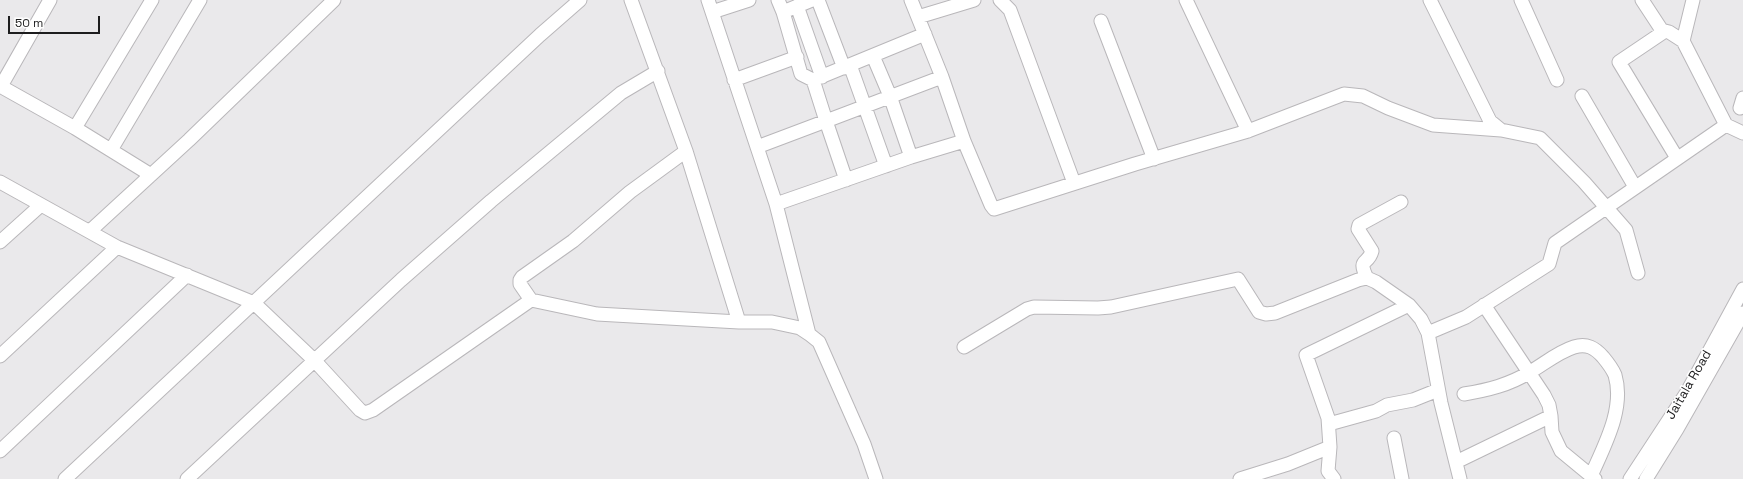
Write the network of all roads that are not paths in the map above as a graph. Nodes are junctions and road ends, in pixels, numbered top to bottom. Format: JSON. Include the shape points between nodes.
{"nodes":[{"id":1,"x":50,"y":0,"type":"edge"},
{"id":2,"x":152,"y":0,"type":"edge"},
{"id":3,"x":200,"y":0,"type":"edge"},
{"id":4,"x":333,"y":0,"type":"edge"},
{"id":5,"x":580,"y":0,"type":"edge"},
{"id":6,"x":631,"y":0,"type":"edge"},
{"id":7,"x":749,"y":0,"type":"edge"},
{"id":8,"x":778,"y":0,"type":"edge"},
{"id":9,"x":911,"y":0,"type":"edge"},
{"id":10,"x":974,"y":0,"type":"edge"},
{"id":11,"x":1000,"y":0,"type":"edge"},
{"id":12,"x":1186,"y":0,"type":"edge"},
{"id":13,"x":1430,"y":0,"type":"edge"},
{"id":14,"x":1521,"y":0,"type":"edge"},
{"id":15,"x":1642,"y":0,"type":"edge"},
{"id":16,"x":1693,"y":0,"type":"edge"},
{"id":17,"x":809,"y":2,"type":"edge"},
{"id":18,"x":710,"y":6,"type":"edge"},
{"id":19,"x":783,"y":12,"type":"junction"},
{"id":20,"x":918,"y":17,"type":"junction"},
{"id":21,"x":1101,"y":21,"type":"dead end"},
{"id":22,"x":1663,"y":32,"type":"junction"},
{"id":23,"x":925,"y":34,"type":"junction"},
{"id":24,"x":1683,"y":41,"type":"junction"},
{"id":25,"x":873,"y":56,"type":"junction"},
{"id":26,"x":797,"y":57,"type":"junction"},
{"id":27,"x":847,"y":66,"type":"junction"},
{"id":28,"x":658,"y":71,"type":"junction"},
{"id":29,"x":942,"y":77,"type":"junction"},
{"id":30,"x":818,"y":78,"type":"junction"},
{"id":31,"x":734,"y":80,"type":"junction"},
{"id":32,"x":1557,"y":80,"type":"dead end"},
{"id":33,"x":1,"y":86,"type":"edge"},
{"id":34,"x":890,"y":96,"type":"junction"},
{"id":35,"x":1582,"y":96,"type":"dead end"},
{"id":36,"x":865,"y":106,"type":"junction"},
{"id":37,"x":826,"y":121,"type":"junction"},
{"id":38,"x":1726,"y":125,"type":"junction"},
{"id":39,"x":75,"y":128,"type":"junction"},
{"id":40,"x":1501,"y":130,"type":"junction"},
{"id":41,"x":1248,"y":131,"type":"junction"},
{"id":42,"x":1743,"y":133,"type":"edge"},
{"id":43,"x":964,"y":141,"type":"junction"},
{"id":44,"x":757,"y":147,"type":"junction"},
{"id":45,"x":111,"y":150,"type":"junction"},
{"id":46,"x":686,"y":151,"type":"junction"},
{"id":47,"x":911,"y":157,"type":"junction"},
{"id":48,"x":1677,"y":158,"type":"junction"},
{"id":49,"x":1154,"y":159,"type":"junction"},
{"id":50,"x":886,"y":166,"type":"junction"},
{"id":51,"x":151,"y":175,"type":"junction"},
{"id":52,"x":846,"y":180,"type":"junction"},
{"id":53,"x":0,"y":182,"type":"edge"},
{"id":54,"x":1074,"y":184,"type":"junction"},
{"id":55,"x":1635,"y":186,"type":"junction"},
{"id":56,"x":1401,"y":202,"type":"dead end"},
{"id":57,"x":776,"y":204,"type":"junction"},
{"id":58,"x":41,"y":205,"type":"junction"},
{"id":59,"x":1605,"y":207,"type":"junction"},
{"id":60,"x":90,"y":231,"type":"junction"},
{"id":61,"x":0,"y":242,"type":"edge"},
{"id":62,"x":117,"y":247,"type":"junction"},
{"id":63,"x":1638,"y":273,"type":"dead end"},
{"id":64,"x":187,"y":275,"type":"junction"},
{"id":65,"x":1367,"y":278,"type":"junction"},
{"id":66,"x":1743,"y":289,"type":"edge"},
{"id":67,"x":531,"y":300,"type":"junction"},
{"id":68,"x":254,"y":304,"type":"junction"},
{"id":69,"x":1409,"y":305,"type":"junction"},
{"id":70,"x":1484,"y":305,"type":"junction"},
{"id":71,"x":1743,"y":312,"type":"edge"},
{"id":72,"x":740,"y":322,"type":"junction"},
{"id":73,"x":1428,"y":333,"type":"junction"},
{"id":74,"x":809,"y":334,"type":"junction"},
{"id":75,"x":964,"y":347,"type":"dead end"},
{"id":76,"x":0,"y":356,"type":"edge"},
{"id":77,"x":314,"y":360,"type":"junction"},
{"id":78,"x":1529,"y":373,"type":"junction"},
{"id":79,"x":1438,"y":390,"type":"junction"},
{"id":80,"x":1464,"y":394,"type":"dead end"},
{"id":81,"x":1551,"y":416,"type":"junction"},
{"id":82,"x":1329,"y":424,"type":"junction"},
{"id":83,"x":1394,"y":438,"type":"dead end"},
{"id":84,"x":1330,"y":447,"type":"junction"},
{"id":85,"x":0,"y":450,"type":"edge"},
{"id":86,"x":1456,"y":462,"type":"junction"},
{"id":87,"x":1244,"y":478,"type":"edge"},
{"id":88,"x":1593,"y":478,"type":"edge"},
{"id":89,"x":65,"y":479,"type":"edge"},
{"id":90,"x":187,"y":479,"type":"edge"},
{"id":91,"x":876,"y":479,"type":"edge"},
{"id":92,"x":1334,"y":479,"type":"edge"},
{"id":93,"x":1402,"y":479,"type":"edge"},
{"id":94,"x":1460,"y":479,"type":"edge"},
{"id":95,"x":1630,"y":479,"type":"edge"},
{"id":96,"x":1646,"y":479,"type":"edge"}],
"edges":[{"from":1,"to":33,"type":"street"},
{"from":2,"to":39,"type":"street"},
{"from":3,"to":45,"type":"street"},
{"from":4,"to":51,"type":"street"},
{"from":5,"to":68,"type":"street"},
{"from":6,"to":28,"type":"street"},
{"from":7,"to":18,"type":"street"},
{"from":8,"to":19,"type":"street"},
{"from":9,"to":20,"type":"street"},
{"from":10,"to":20,"type":"street"},
{"from":11,"to":54,"type":"street","via":[[1010,10]]},
{"from":12,"to":41,"type":"street"},
{"from":13,"to":40,"type":"street","via":[[1490,121]]},
{"from":14,"to":32,"type":"street"},
{"from":15,"to":22,"type":"street"},
{"from":16,"to":24,"type":"street"},
{"from":17,"to":19,"type":"street"},
{"from":17,"to":27,"type":"street"},
{"from":17,"to":30,"type":"street"},
{"from":18,"to":31,"type":"street"},
{"from":19,"to":26,"type":"street"},
{"from":20,"to":23,"type":"street"},
{"from":21,"to":49,"type":"street"},
{"from":22,"to":24,"type":"street","via":[[1669,32]]},
{"from":22,"to":48,"type":"street","via":[[1619,62]]},
{"from":23,"to":25,"type":"street"},
{"from":23,"to":29,"type":"street"},
{"from":24,"to":38,"type":"street"},
{"from":25,"to":27,"type":"street"},
{"from":25,"to":34,"type":"street"},
{"from":26,"to":30,"type":"street","via":[[801,74]]},
{"from":26,"to":31,"type":"street"},
{"from":27,"to":30,"type":"street"},
{"from":27,"to":36,"type":"street"},
{"from":28,"to":46,"type":"street"},
{"from":28,"to":77,"type":"street","via":[[621,93],[490,201]]},
{"from":29,"to":34,"type":"street"},
{"from":29,"to":43,"type":"street"},
{"from":30,"to":37,"type":"street"},
{"from":31,"to":44,"type":"street"},
{"from":33,"to":39,"type":"street"},
{"from":34,"to":36,"type":"street"},
{"from":34,"to":47,"type":"street"},
{"from":35,"to":55,"type":"street"},
{"from":36,"to":37,"type":"street"},
{"from":36,"to":50,"type":"street"},
{"from":37,"to":44,"type":"street"},
{"from":37,"to":52,"type":"street"},
{"from":38,"to":42,"type":"street"},
{"from":38,"to":48,"type":"street"},
{"from":39,"to":45,"type":"street"},
{"from":40,"to":41,"type":"street","via":[[1433,125],[1362,96],[1344,94]]},
{"from":40,"to":59,"type":"street","via":[[1540,138]]},
{"from":41,"to":49,"type":"street"},
{"from":43,"to":47,"type":"street"},
{"from":43,"to":54,"type":"street","via":[[994,209]]},
{"from":44,"to":57,"type":"street"},
{"from":45,"to":51,"type":"street"},
{"from":46,"to":67,"type":"street","via":[[630,192],[573,241],[522,277],[520,284]]},
{"from":46,"to":72,"type":"street"},
{"from":47,"to":50,"type":"street"},
{"from":48,"to":55,"type":"street"},
{"from":49,"to":54,"type":"street"},
{"from":50,"to":52,"type":"street"},
{"from":51,"to":60,"type":"street"},
{"from":52,"to":57,"type":"street"},
{"from":53,"to":58,"type":"street"},
{"from":55,"to":59,"type":"street"},
{"from":56,"to":65,"type":"street","via":[[1359,225],[1358,229],[1372,251],[1362,267]]},
{"from":57,"to":74,"type":"street"},
{"from":58,"to":60,"type":"street"},
{"from":58,"to":61,"type":"street"},
{"from":59,"to":63,"type":"street","via":[[1626,230]]},
{"from":59,"to":70,"type":"street","via":[[1555,243],[1549,264]]},
{"from":60,"to":62,"type":"street"},
{"from":62,"to":64,"type":"street"},
{"from":62,"to":76,"type":"street"},
{"from":64,"to":68,"type":"street"},
{"from":64,"to":85,"type":"street"},
{"from":65,"to":69,"type":"street"},
{"from":65,"to":75,"type":"street","via":[[1275,313],[1266,314],[1259,312],[1238,279],[1098,308],[1034,307]]},
{"from":66,"to":95,"type":"street","name":"Jaitala Road","via":[[1687,392]]},
{"from":67,"to":72,"type":"street","via":[[597,314]]},
{"from":67,"to":77,"type":"street","via":[[373,410],[365,413]]},
{"from":68,"to":77,"type":"street"},
{"from":68,"to":89,"type":"street"},
{"from":69,"to":73,"type":"street","via":[[1421,319]]},
{"from":69,"to":82,"type":"street","via":[[1306,355]]},
{"from":70,"to":73,"type":"street","via":[[1466,318]]},
{"from":70,"to":78,"type":"street"},
{"from":71,"to":96,"type":"street","name":"Jaitala Road"},
{"from":72,"to":74,"type":"street","via":[[790,325]]},
{"from":73,"to":79,"type":"street"},
{"from":74,"to":91,"type":"street","via":[[819,342],[864,444]]},
{"from":77,"to":90,"type":"street"},
{"from":78,"to":80,"type":"street","via":[[1510,383]]},
{"from":78,"to":81,"type":"street","via":[[1544,395]]},
{"from":78,"to":88,"type":"street","via":[[1564,351],[1583,345],[1591,346],[1599,352],[1611,367],[1618,388],[1616,408],[1611,431]]},
{"from":79,"to":82,"type":"street","via":[[1413,400],[1387,405],[1376,411]]},
{"from":79,"to":86,"type":"street"},
{"from":81,"to":86,"type":"street"},
{"from":81,"to":88,"type":"street","via":[[1552,432],[1561,450]]},
{"from":82,"to":84,"type":"street"},
{"from":83,"to":93,"type":"street"},
{"from":84,"to":87,"type":"street"},
{"from":84,"to":92,"type":"street","via":[[1328,471]]},
{"from":86,"to":94,"type":"street"}]}
